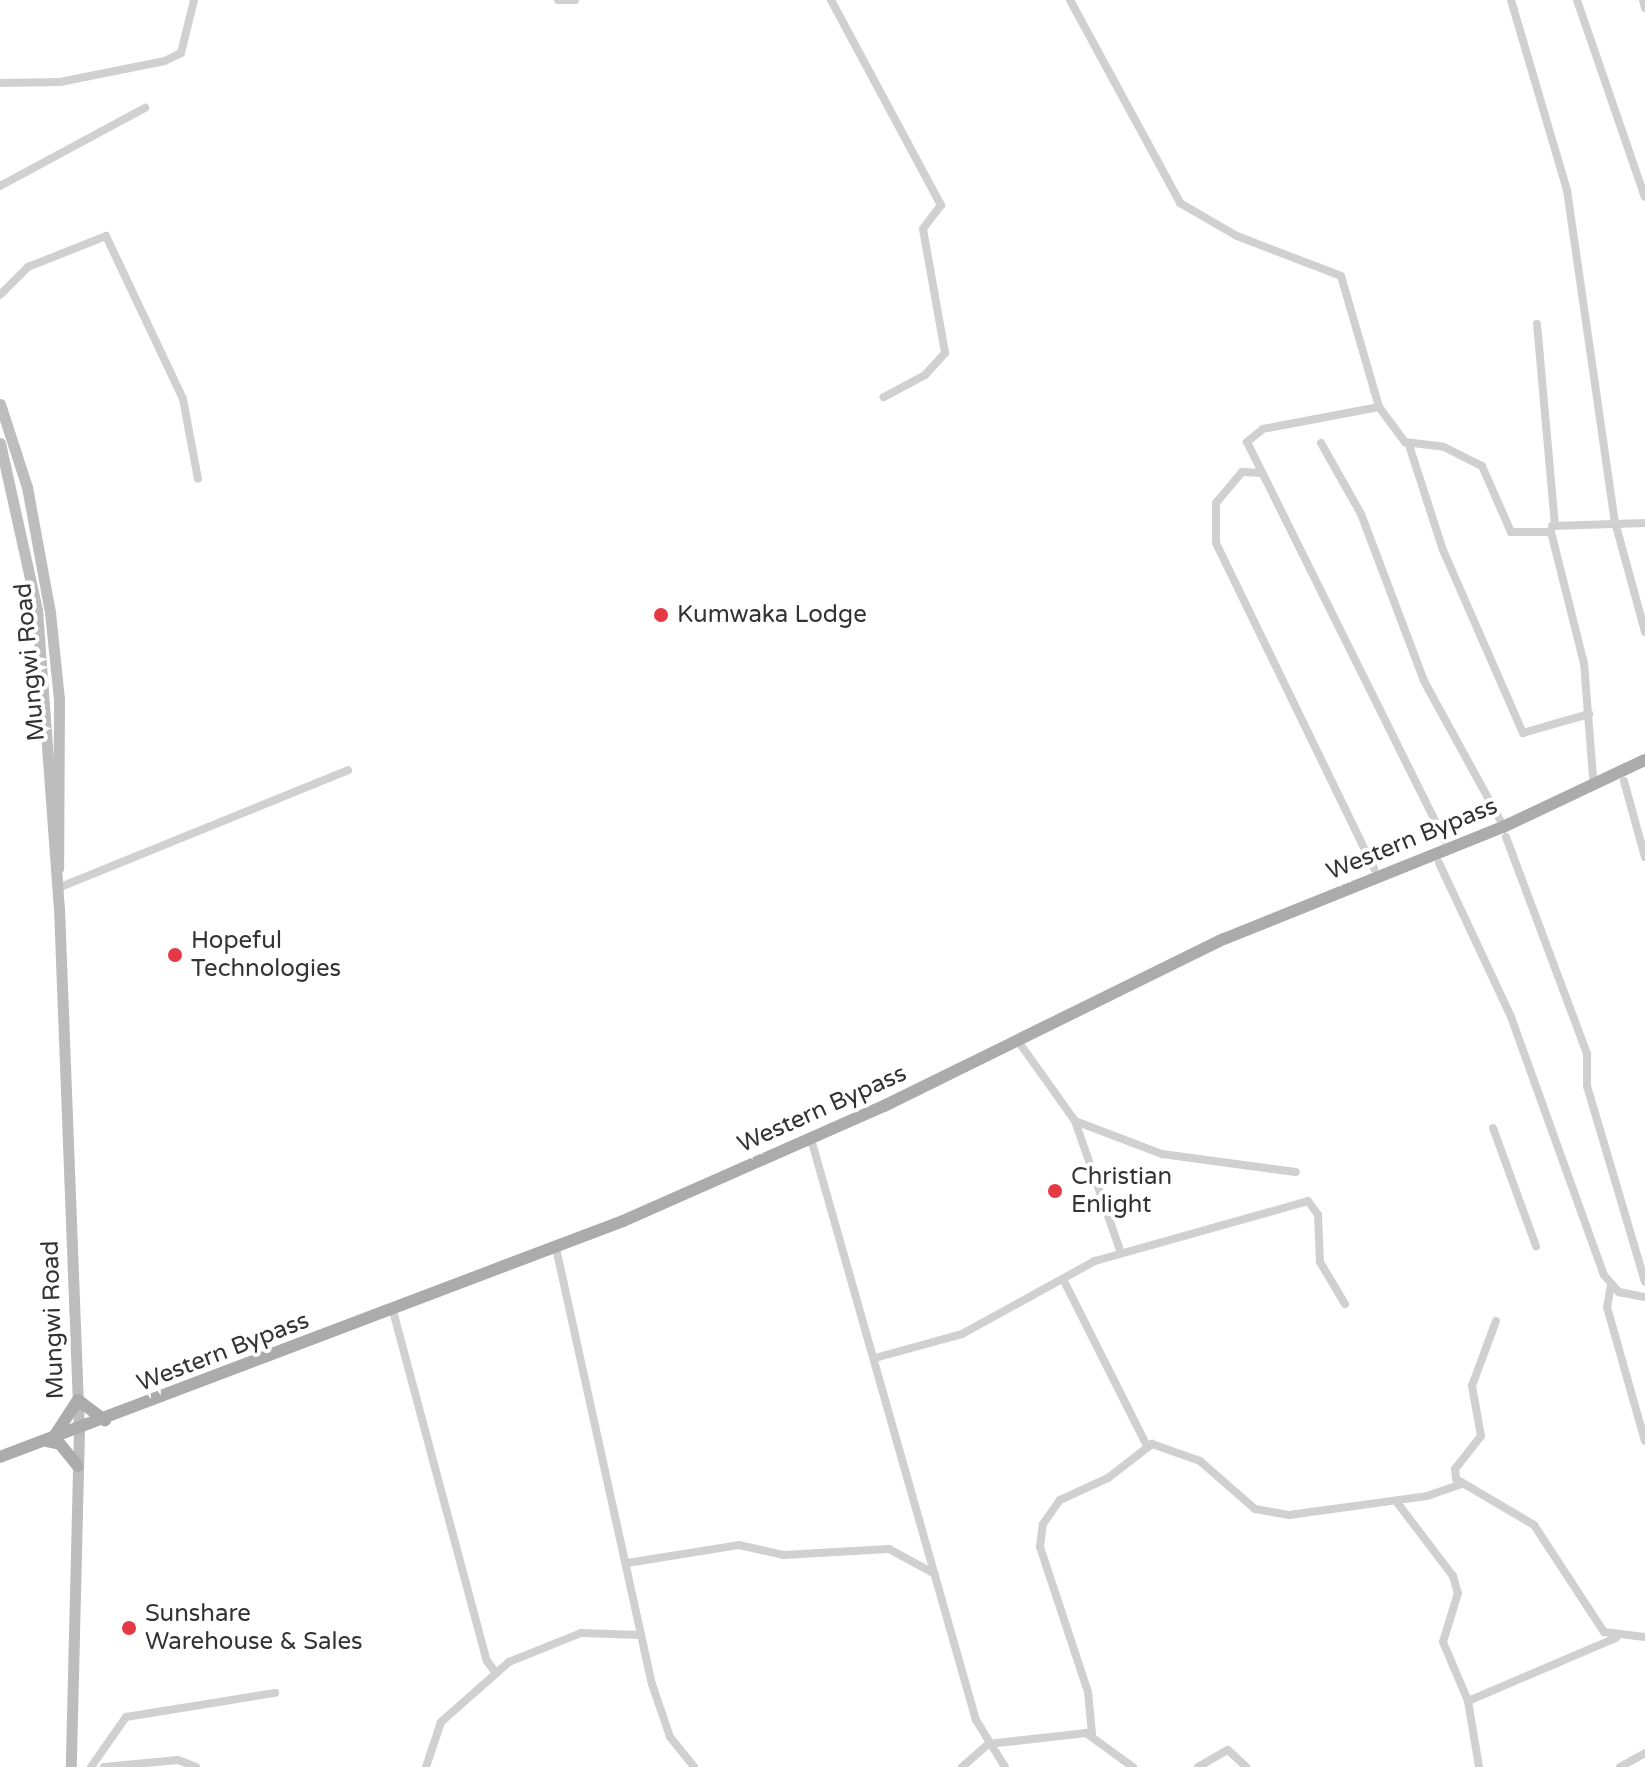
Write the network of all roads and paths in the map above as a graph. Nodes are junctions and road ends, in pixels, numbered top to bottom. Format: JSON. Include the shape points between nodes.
{"nodes":[{"id":1,"x":194,"y":0,"type":"edge"},
{"id":2,"x":558,"y":0,"type":"edge"},
{"id":3,"x":575,"y":0,"type":"edge"},
{"id":4,"x":831,"y":0,"type":"edge"},
{"id":5,"x":1070,"y":0,"type":"edge"},
{"id":6,"x":1511,"y":0,"type":"edge"},
{"id":7,"x":1577,"y":0,"type":"edge"},
{"id":8,"x":1643,"y":0,"type":"edge"},
{"id":9,"x":1645,"y":8,"type":"edge"},
{"id":10,"x":0,"y":83,"type":"edge"},
{"id":11,"x":145,"y":108,"type":"dead end"},
{"id":12,"x":0,"y":186,"type":"edge"},
{"id":13,"x":1645,"y":197,"type":"edge"},
{"id":14,"x":0,"y":295,"type":"edge"},
{"id":15,"x":1537,"y":324,"type":"dead end"},
{"id":16,"x":884,"y":397,"type":"dead end"},
{"id":17,"x":0,"y":404,"type":"edge"},
{"id":18,"x":1379,"y":407,"type":"junction"},
{"id":19,"x":0,"y":443,"type":"edge"},
{"id":20,"x":1321,"y":443,"type":"dead end"},
{"id":21,"x":1409,"y":445,"type":"junction"},
{"id":22,"x":1262,"y":473,"type":"junction"},
{"id":23,"x":198,"y":479,"type":"dead end"},
{"id":24,"x":1615,"y":522,"type":"junction"},
{"id":25,"x":1645,"y":523,"type":"edge"},
{"id":26,"x":1551,"y":526,"type":"junction"},
{"id":27,"x":1645,"y":632,"type":"edge"},
{"id":28,"x":1589,"y":714,"type":"junction"},
{"id":29,"x":1645,"y":760,"type":"edge"},
{"id":30,"x":348,"y":770,"type":"dead end"},
{"id":31,"x":1593,"y":777,"type":"dead end"},
{"id":32,"x":1624,"y":781,"type":"dead end"},
{"id":33,"x":1500,"y":820,"type":"dead end"},
{"id":34,"x":1506,"y":837,"type":"dead end"},
{"id":35,"x":1445,"y":841,"type":"dead end"},
{"id":36,"x":1645,"y":857,"type":"edge"},
{"id":37,"x":1439,"y":863,"type":"dead end"},
{"id":38,"x":1374,"y":869,"type":"dead end"},
{"id":39,"x":57,"y":872,"type":"junction"},
{"id":40,"x":58,"y":888,"type":"junction"},
{"id":41,"x":1018,"y":1041,"type":"junction"},
{"id":42,"x":1075,"y":1121,"type":"junction"},
{"id":43,"x":1493,"y":1128,"type":"dead end"},
{"id":44,"x":811,"y":1139,"type":"junction"},
{"id":45,"x":1296,"y":1172,"type":"dead end"},
{"id":46,"x":1536,"y":1246,"type":"dead end"},
{"id":47,"x":556,"y":1248,"type":"junction"},
{"id":48,"x":1121,"y":1253,"type":"junction"},
{"id":49,"x":1063,"y":1279,"type":"junction"},
{"id":50,"x":1645,"y":1282,"type":"edge"},
{"id":51,"x":1611,"y":1285,"type":"junction"},
{"id":52,"x":1645,"y":1297,"type":"edge"},
{"id":53,"x":1345,"y":1304,"type":"dead end"},
{"id":54,"x":393,"y":1311,"type":"junction"},
{"id":55,"x":1496,"y":1321,"type":"dead end"},
{"id":56,"x":875,"y":1358,"type":"junction"},
{"id":57,"x":78,"y":1400,"type":"junction"},
{"id":58,"x":105,"y":1420,"type":"junction"},
{"id":59,"x":79,"y":1430,"type":"junction"},
{"id":60,"x":46,"y":1441,"type":"junction"},
{"id":61,"x":1645,"y":1441,"type":"edge"},
{"id":62,"x":1146,"y":1444,"type":"junction"},
{"id":63,"x":0,"y":1457,"type":"edge"},
{"id":64,"x":78,"y":1466,"type":"junction"},
{"id":65,"x":1461,"y":1484,"type":"junction"},
{"id":66,"x":1396,"y":1501,"type":"junction"},
{"id":67,"x":627,"y":1563,"type":"junction"},
{"id":68,"x":936,"y":1574,"type":"junction"},
{"id":69,"x":641,"y":1635,"type":"junction"},
{"id":70,"x":1645,"y":1637,"type":"edge"},
{"id":71,"x":1616,"y":1638,"type":"junction"},
{"id":72,"x":496,"y":1673,"type":"junction"},
{"id":73,"x":275,"y":1693,"type":"dead end"},
{"id":74,"x":1468,"y":1701,"type":"junction"},
{"id":75,"x":1092,"y":1734,"type":"junction"},
{"id":76,"x":988,"y":1744,"type":"junction"},
{"id":77,"x":1645,"y":1753,"type":"edge"},
{"id":78,"x":71,"y":1767,"type":"edge"},
{"id":79,"x":91,"y":1767,"type":"edge"},
{"id":80,"x":104,"y":1767,"type":"edge"},
{"id":81,"x":196,"y":1767,"type":"edge"},
{"id":82,"x":426,"y":1767,"type":"edge"},
{"id":83,"x":694,"y":1767,"type":"edge"},
{"id":84,"x":962,"y":1767,"type":"edge"},
{"id":85,"x":1005,"y":1767,"type":"edge"},
{"id":86,"x":1133,"y":1767,"type":"edge"},
{"id":87,"x":1198,"y":1767,"type":"edge"},
{"id":88,"x":1246,"y":1767,"type":"edge"},
{"id":89,"x":1479,"y":1767,"type":"edge"},
{"id":90,"x":1620,"y":1767,"type":"edge"}],
"edges":[{"from":1,"to":10,"type":"street","via":[[181,53],[165,61],[60,82]]},
{"from":2,"to":3,"type":"street"},
{"from":4,"to":16,"type":"street","via":[[941,205],[923,229],[945,353],[925,375]]},
{"from":5,"to":18,"type":"street","via":[[1180,203],[1237,236],[1341,276]]},
{"from":6,"to":24,"type":"street","via":[[1567,190]]},
{"from":7,"to":13,"type":"street"},
{"from":8,"to":9,"type":"street"},
{"from":11,"to":12,"type":"street"},
{"from":14,"to":23,"type":"street","via":[[28,267],[106,236],[183,399]]},
{"from":15,"to":26,"type":"street"},
{"from":17,"to":39,"type":"main road","name":"Mungwi Road","via":[[27,487],[50,612],[59,699]]},
{"from":18,"to":21,"type":"street"},
{"from":18,"to":22,"type":"street","via":[[1251,435],[1247,442]]},
{"from":19,"to":39,"type":"main road","name":"Mungwi Road","via":[[37,610]]},
{"from":20,"to":33,"type":"street","via":[[1361,514],[1424,681]]},
{"from":21,"to":26,"type":"street","via":[[1444,447],[1482,466],[1511,532]]},
{"from":21,"to":28,"type":"street","via":[[1443,550],[1523,733]]},
{"from":22,"to":35,"type":"street"},
{"from":22,"to":38,"type":"street","via":[[1242,472],[1216,503],[1216,543]]},
{"from":24,"to":25,"type":"street"},
{"from":24,"to":26,"type":"street"},
{"from":24,"to":27,"type":"street"},
{"from":26,"to":28,"type":"street","via":[[1584,663]]},
{"from":28,"to":31,"type":"street"},
{"from":29,"to":41,"type":"main road","name":"Western Bypass","via":[[1490,833],[1224,939]]},
{"from":30,"to":40,"type":"street"},
{"from":32,"to":36,"type":"street"},
{"from":34,"to":50,"type":"street","via":[[1587,1054],[1587,1086]]},
{"from":37,"to":51,"type":"street","via":[[1511,1017]]},
{"from":39,"to":40,"type":"main road","name":"Mungwi Road"},
{"from":40,"to":57,"type":"main road","name":"Mungwi Road"},
{"from":41,"to":42,"type":"street"},
{"from":41,"to":44,"type":"main road","name":"Western Bypass"},
{"from":42,"to":45,"type":"street","via":[[1162,1154]]},
{"from":42,"to":48,"type":"street"},
{"from":43,"to":46,"type":"street"},
{"from":44,"to":47,"type":"main road","name":"Western Bypass"},
{"from":44,"to":56,"type":"street"},
{"from":47,"to":54,"type":"main road","name":"Western Bypass"},
{"from":47,"to":67,"type":"street"},
{"from":48,"to":49,"type":"street"},
{"from":48,"to":53,"type":"street","via":[[1308,1201],[1318,1215],[1320,1262]]},
{"from":49,"to":56,"type":"street","via":[[962,1334]]},
{"from":49,"to":62,"type":"street"},
{"from":51,"to":52,"type":"street"},
{"from":51,"to":61,"type":"street","via":[[1607,1307]]},
{"from":54,"to":58,"type":"main road","name":"Western Bypass"},
{"from":54,"to":72,"type":"street","via":[[487,1661]]},
{"from":55,"to":65,"type":"street","via":[[1472,1386],[1481,1436],[1455,1469]]},
{"from":56,"to":68,"type":"street"},
{"from":57,"to":58,"type":"main road"},
{"from":57,"to":59,"type":"main road","name":"Mungwi Road"},
{"from":57,"to":60,"type":"main road","via":[[67,1424]]},
{"from":58,"to":59,"type":"main road","name":"Western Bypass"},
{"from":59,"to":60,"type":"main road","name":"Western Bypass"},
{"from":59,"to":64,"type":"main road","name":"Mungwi Road"},
{"from":60,"to":63,"type":"main road","name":"Western Bypass"},
{"from":60,"to":64,"type":"main road","via":[[60,1444]]},
{"from":62,"to":66,"type":"street","via":[[1200,1461],[1262,1511],[1289,1515]]},
{"from":62,"to":75,"type":"street","via":[[1108,1478],[1060,1500],[1039,1537],[1088,1692]]},
{"from":64,"to":78,"type":"main road","name":"Mungwi Road"},
{"from":65,"to":66,"type":"street"},
{"from":65,"to":71,"type":"street","via":[[1534,1525],[1595,1622]]},
{"from":66,"to":74,"type":"street","via":[[1453,1576],[1458,1593],[1443,1642]]},
{"from":67,"to":68,"type":"street","via":[[739,1545],[783,1555],[889,1549]]},
{"from":67,"to":69,"type":"street"},
{"from":68,"to":76,"type":"street"},
{"from":69,"to":72,"type":"street","via":[[581,1633]]},
{"from":69,"to":83,"type":"street","via":[[665,1725]]},
{"from":70,"to":71,"type":"street"},
{"from":71,"to":74,"type":"street"},
{"from":72,"to":82,"type":"street","via":[[441,1722]]},
{"from":73,"to":79,"type":"street","via":[[126,1717]]},
{"from":74,"to":89,"type":"street"},
{"from":75,"to":76,"type":"street"},
{"from":75,"to":86,"type":"street"},
{"from":76,"to":84,"type":"street"},
{"from":76,"to":85,"type":"street"},
{"from":77,"to":90,"type":"street"},
{"from":80,"to":81,"type":"street","via":[[178,1760]]},
{"from":87,"to":88,"type":"street","via":[[1228,1750]]}]}
